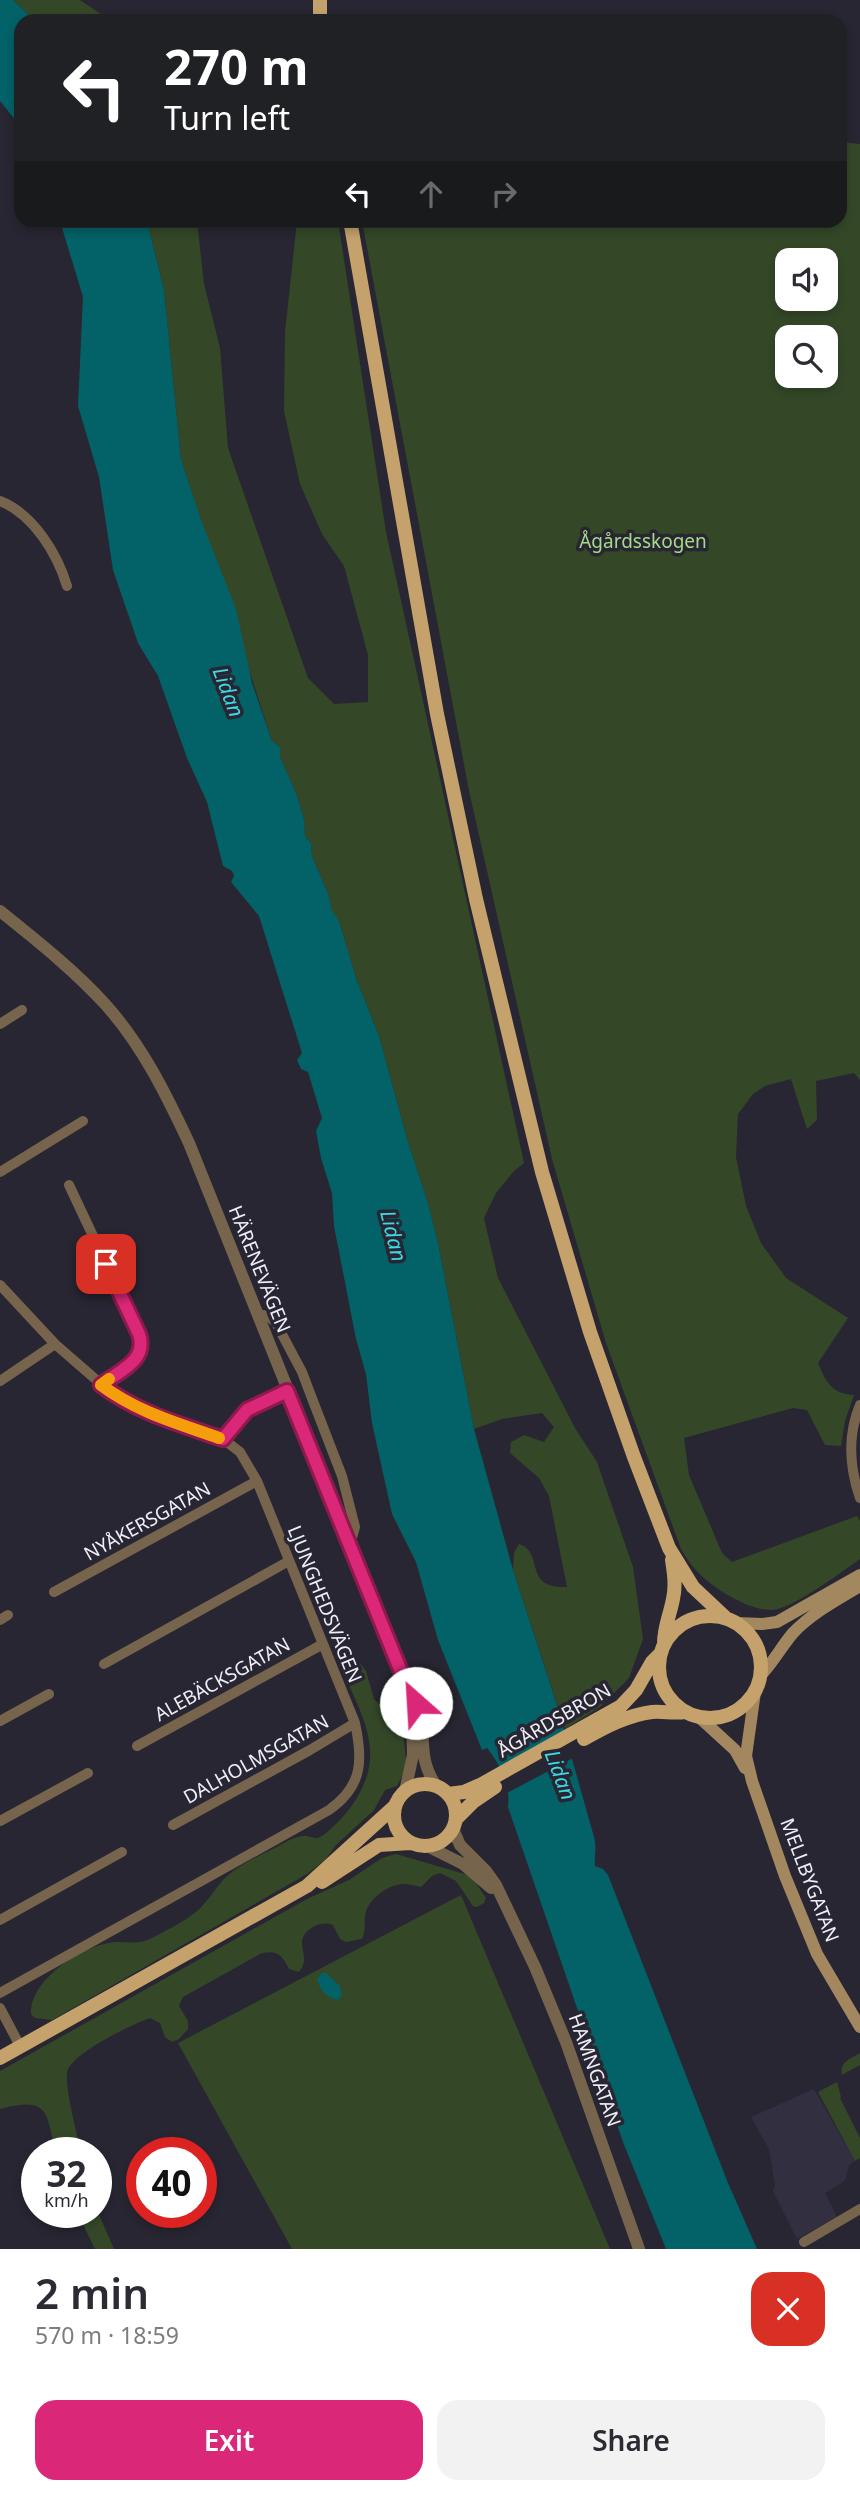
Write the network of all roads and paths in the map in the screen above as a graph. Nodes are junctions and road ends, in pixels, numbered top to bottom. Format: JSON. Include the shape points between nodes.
{"nodes":[{"id":1,"x":351,"y":228,"type":"edge"},
{"id":2,"x":0,"y":501,"type":"edge"},
{"id":3,"x":67,"y":586,"type":"dead end"},
{"id":4,"x":0,"y":911,"type":"edge"},
{"id":5,"x":22,"y":1010,"type":"dead end"},
{"id":6,"x":0,"y":1024,"type":"edge"},
{"id":7,"x":83,"y":1121,"type":"dead end"},
{"id":8,"x":0,"y":1172,"type":"edge"},
{"id":9,"x":69,"y":1185,"type":"dead end"},
{"id":10,"x":0,"y":1285,"type":"edge"},
{"id":11,"x":257,"y":1314,"type":"junction"},
{"id":12,"x":55,"y":1344,"type":"junction"},
{"id":13,"x":0,"y":1381,"type":"edge"},
{"id":14,"x":101,"y":1385,"type":"junction"},
{"id":15,"x":287,"y":1391,"type":"junction"},
{"id":16,"x":860,"y":1405,"type":"edge"},
{"id":17,"x":223,"y":1439,"type":"junction"},
{"id":18,"x":257,"y":1481,"type":"junction"},
{"id":19,"x":860,"y":1498,"type":"edge"},
{"id":20,"x":350,"y":1545,"type":"junction"},
{"id":21,"x":669,"y":1548,"type":"junction"},
{"id":22,"x":289,"y":1561,"type":"junction"},
{"id":23,"x":860,"y":1575,"type":"edge"},
{"id":24,"x":860,"y":1586,"type":"edge"},
{"id":25,"x":54,"y":1592,"type":"dead end"},
{"id":26,"x":731,"y":1620,"type":"junction"},
{"id":27,"x":323,"y":1644,"type":"junction"},
{"id":28,"x":662,"y":1649,"type":"junction"},
{"id":29,"x":104,"y":1664,"type":"dead end"},
{"id":30,"x":760,"y":1676,"type":"junction"},
{"id":31,"x":409,"y":1690,"type":"junction"},
{"id":32,"x":755,"y":1692,"type":"junction"},
{"id":33,"x":49,"y":1694,"type":"dead end"},
{"id":34,"x":692,"y":1714,"type":"junction"},
{"id":35,"x":0,"y":1721,"type":"edge"},
{"id":36,"x":355,"y":1723,"type":"junction"},
{"id":37,"x":591,"y":1729,"type":"junction"},
{"id":38,"x":137,"y":1745,"type":"dead end"},
{"id":39,"x":88,"y":1773,"type":"dead end"},
{"id":40,"x":752,"y":1781,"type":"junction"},
{"id":41,"x":483,"y":1788,"type":"junction"},
{"id":42,"x":442,"y":1790,"type":"junction"},
{"id":43,"x":405,"y":1791,"type":"junction"},
{"id":44,"x":395,"y":1806,"type":"junction"},
{"id":45,"x":0,"y":1821,"type":"edge"},
{"id":46,"x":455,"y":1824,"type":"junction"},
{"id":47,"x":173,"y":1825,"type":"dead end"},
{"id":48,"x":410,"y":1843,"type":"junction"},
{"id":49,"x":429,"y":1847,"type":"junction"},
{"id":50,"x":122,"y":1852,"type":"dead end"},
{"id":51,"x":307,"y":1886,"type":"junction"},
{"id":52,"x":506,"y":1908,"type":"junction"},
{"id":53,"x":0,"y":1920,"type":"edge"},
{"id":54,"x":0,"y":1993,"type":"edge"},
{"id":55,"x":0,"y":2008,"type":"edge"},
{"id":56,"x":860,"y":2027,"type":"edge"},
{"id":57,"x":20,"y":2046,"type":"junction"},
{"id":58,"x":0,"y":2058,"type":"edge"},
{"id":59,"x":860,"y":2210,"type":"edge"},
{"id":60,"x":804,"y":2242,"type":"dead end"},
{"id":61,"x":639,"y":2249,"type":"edge"}],
"edges":[{"from":1,"to":21,"type":"main road","via":[[430,675],[476,899],[542,1172],[590,1332]]},
{"from":2,"to":3,"type":"street","via":[[17,510],[50,547]]},
{"from":4,"to":11,"type":"street","name":"HÄRENEVÄGEN","via":[[71,970],[137,1046],[163,1087],[189,1143]]},
{"from":5,"to":6,"type":"street"},
{"from":7,"to":8,"type":"street"},
{"from":9,"to":14,"type":"street","via":[[142,1340],[137,1358]]},
{"from":10,"to":12,"type":"street","name":"LJUNGHEDSVÄGEN"},
{"from":11,"to":15,"type":"street","name":"HÄRENEVÄGEN"},
{"from":11,"to":20,"type":"street","via":[[276,1323],[302,1372],[342,1476],[355,1527]]},
{"from":12,"to":13,"type":"street"},
{"from":12,"to":14,"type":"street","name":"LJUNGHEDSVÄGEN"},
{"from":14,"to":17,"type":"street","name":"LJUNGHEDSVÄGEN","via":[[143,1412]]},
{"from":15,"to":17,"type":"street","via":[[247,1410]]},
{"from":15,"to":20,"type":"street","name":"HÄRENEVÄGEN"},
{"from":16,"to":19,"type":"street","via":[[850,1454]]},
{"from":17,"to":18,"type":"street","name":"LJUNGHEDSVÄGEN","via":[[240,1452]]},
{"from":18,"to":22,"type":"street","name":"LJUNGHEDSVÄGEN"},
{"from":18,"to":25,"type":"street","name":"NYÅKERSGATAN"},
{"from":20,"to":31,"type":"street","name":"HÄRENEVÄGEN"},
{"from":21,"to":26,"type":"main road","via":[[693,1587]]},
{"from":21,"to":28,"type":"main road","via":[[674,1597]]},
{"from":22,"to":27,"type":"street","name":"LJUNGHEDSVÄGEN"},
{"from":22,"to":29,"type":"street"},
{"from":23,"to":26,"type":"main road","via":[[776,1622]]},
{"from":24,"to":30,"type":"main road","via":[[794,1632]]},
{"from":26,"to":28,"type":"main road","via":[[691,1619],[675,1629]]},
{"from":26,"to":30,"type":"main road","via":[[757,1646]]},
{"from":27,"to":36,"type":"street","name":"LJUNGHEDSVÄGEN"},
{"from":27,"to":38,"type":"street","name":"ALEBÄCKSGATAN"},
{"from":28,"to":34,"type":"main road","via":[[663,1687],[676,1705]]},
{"from":28,"to":37,"type":"main road","name":"ÅGÅRDSBRON","via":[[636,1690]]},
{"from":30,"to":32,"type":"main road"},
{"from":31,"to":42,"type":"street","name":"HÄRENEVÄGEN","via":[[422,1728],[423,1762]]},
{"from":31,"to":43,"type":"street","name":"HÄRENEVÄGEN","via":[[413,1755]]},
{"from":32,"to":34,"type":"main road","via":[[727,1715]]},
{"from":32,"to":40,"type":"main road","name":"MELLBYGATAN","via":[[746,1756]]},
{"from":33,"to":35,"type":"street"},
{"from":34,"to":37,"type":"main road","name":"ÅGÅRDSBRON","via":[[640,1714]]},
{"from":34,"to":40,"type":"main road","name":"MELLBYGATAN","via":[[735,1750]]},
{"from":36,"to":47,"type":"street","name":"DALHOLMSGATAN"},
{"from":36,"to":54,"type":"street","name":"LJUNGHEDSVÄGEN","via":[[358,1776],[338,1804]]},
{"from":37,"to":41,"type":"main road","name":"ÅGÅRDSBRON"},
{"from":39,"to":45,"type":"street"},
{"from":40,"to":56,"type":"main road","name":"MELLBYGATAN","via":[[817,1954]]},
{"from":41,"to":42,"type":"main road","name":"ÅGÅRDSBRON"},
{"from":41,"to":46,"type":"main road","name":"ÅGÅRDSBRON"},
{"from":42,"to":43,"type":"main road","via":[[420,1784]]},
{"from":42,"to":46,"type":"main road","via":[[455,1805]]},
{"from":43,"to":44,"type":"main road"},
{"from":44,"to":48,"type":"main road","via":[[396,1827]]},
{"from":44,"to":51,"type":"main road"},
{"from":46,"to":49,"type":"main road","via":[[443,1841]]},
{"from":46,"to":52,"type":"street","via":[[460,1845],[491,1878]]},
{"from":48,"to":49,"type":"main road"},
{"from":48,"to":51,"type":"main road","via":[[379,1845],[335,1875]]},
{"from":49,"to":52,"type":"street","via":[[474,1871]]},
{"from":50,"to":53,"type":"street"},
{"from":51,"to":57,"type":"main road"},
{"from":52,"to":61,"type":"street","name":"HAMNGATAN","via":[[566,2042]]},
{"from":55,"to":57,"type":"street"},
{"from":57,"to":58,"type":"main road"},
{"from":59,"to":60,"type":"street"}]}
